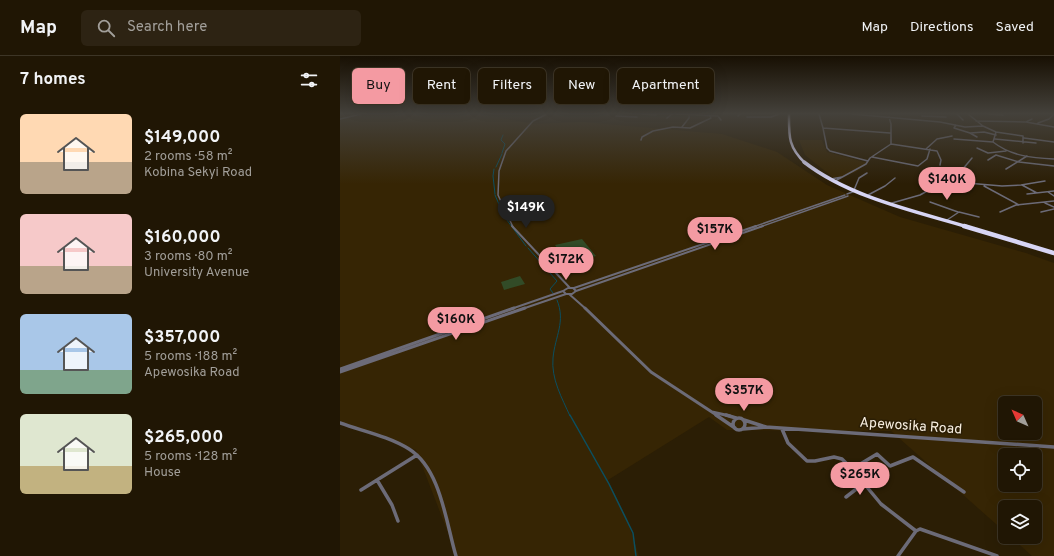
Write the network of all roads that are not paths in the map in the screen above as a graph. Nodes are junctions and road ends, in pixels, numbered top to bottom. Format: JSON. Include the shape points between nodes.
{"nodes":[{"id":1,"x":518,"y":137,"type":"edge"},
{"id":2,"x":790,"y":137,"type":"edge"},
{"id":3,"x":824,"y":137,"type":"edge"},
{"id":4,"x":890,"y":137,"type":"edge"},
{"id":5,"x":945,"y":137,"type":"edge"},
{"id":6,"x":1024,"y":138,"type":"joint"},
{"id":7,"x":954,"y":139,"type":"dead end"},
{"id":8,"x":995,"y":139,"type":"joint"},
{"id":9,"x":957,"y":141,"type":"junction"},
{"id":10,"x":993,"y":142,"type":"junction"},
{"id":11,"x":1054,"y":142,"type":"edge"},
{"id":12,"x":960,"y":143,"type":"dead end"},
{"id":13,"x":1023,"y":143,"type":"junction"},
{"id":14,"x":1036,"y":143,"type":"dead end"},
{"id":15,"x":891,"y":144,"type":"junction"},
{"id":16,"x":977,"y":148,"type":"dead end"},
{"id":17,"x":926,"y":149,"type":"junction"},
{"id":18,"x":930,"y":149,"type":"junction"},
{"id":19,"x":1007,"y":151,"type":"junction"},
{"id":20,"x":988,"y":153,"type":"junction"},
{"id":21,"x":994,"y":155,"type":"junction"},
{"id":22,"x":1027,"y":156,"type":"junction"},
{"id":23,"x":872,"y":157,"type":"junction"},
{"id":24,"x":972,"y":158,"type":"dead end"},
{"id":25,"x":1054,"y":159,"type":"edge"},
{"id":26,"x":988,"y":160,"type":"dead end"},
{"id":27,"x":868,"y":161,"type":"junction"},
{"id":28,"x":1019,"y":162,"type":"junction"},
{"id":29,"x":940,"y":165,"type":"dead end"},
{"id":30,"x":1054,"y":166,"type":"edge"},
{"id":31,"x":1006,"y":169,"type":"dead end"},
{"id":32,"x":867,"y":173,"type":"dead end"},
{"id":33,"x":842,"y":177,"type":"junction"},
{"id":34,"x":895,"y":178,"type":"dead end"},
{"id":35,"x":831,"y":179,"type":"junction"},
{"id":36,"x":1045,"y":181,"type":"dead end"},
{"id":37,"x":835,"y":182,"type":"junction"},
{"id":38,"x":955,"y":182,"type":"junction"},
{"id":39,"x":982,"y":185,"type":"junction"},
{"id":40,"x":1021,"y":185,"type":"junction"},
{"id":41,"x":1054,"y":191,"type":"edge"},
{"id":42,"x":852,"y":192,"type":"junction"},
{"id":43,"x":1047,"y":192,"type":"junction"},
{"id":44,"x":1038,"y":193,"type":"junction"},
{"id":45,"x":1027,"y":194,"type":"dead end"},
{"id":46,"x":868,"y":195,"type":"junction"},
{"id":47,"x":1054,"y":196,"type":"edge"},
{"id":48,"x":1054,"y":201,"type":"edge"},
{"id":49,"x":930,"y":202,"type":"dead end"},
{"id":50,"x":1042,"y":202,"type":"junction"},
{"id":51,"x":892,"y":203,"type":"junction"},
{"id":52,"x":1019,"y":205,"type":"junction"},
{"id":53,"x":1054,"y":208,"type":"edge"},
{"id":54,"x":959,"y":212,"type":"junction"},
{"id":55,"x":1000,"y":212,"type":"dead end"},
{"id":56,"x":1041,"y":212,"type":"dead end"},
{"id":57,"x":979,"y":217,"type":"dead end"},
{"id":58,"x":947,"y":220,"type":"junction"},
{"id":59,"x":1054,"y":253,"type":"edge"},
{"id":60,"x":564,"y":284,"type":"junction"},
{"id":61,"x":570,"y":288,"type":"junction"},
{"id":62,"x":575,"y":289,"type":"junction"},
{"id":63,"x":566,"y":292,"type":"junction"},
{"id":64,"x":574,"y":293,"type":"junction"},
{"id":65,"x":578,"y":301,"type":"junction"},
{"id":66,"x":340,"y":369,"type":"edge"},
{"id":67,"x":340,"y":372,"type":"edge"},
{"id":68,"x":710,"y":412,"type":"junction"},
{"id":69,"x":741,"y":419,"type":"junction"},
{"id":70,"x":340,"y":423,"type":"edge"},
{"id":71,"x":766,"y":427,"type":"junction"},
{"id":72,"x":735,"y":428,"type":"junction"},
{"id":73,"x":743,"y":429,"type":"junction"},
{"id":74,"x":782,"y":429,"type":"junction"},
{"id":75,"x":1054,"y":447,"type":"edge"},
{"id":76,"x":417,"y":455,"type":"junction"},
{"id":77,"x":852,"y":469,"type":"junction"},
{"id":78,"x":378,"y":480,"type":"junction"},
{"id":79,"x":864,"y":483,"type":"junction"},
{"id":80,"x":361,"y":490,"type":"dead end"},
{"id":81,"x":964,"y":492,"type":"dead end"},
{"id":82,"x":846,"y":497,"type":"dead end"},
{"id":83,"x":398,"y":521,"type":"dead end"},
{"id":84,"x":916,"y":531,"type":"junction"},
{"id":85,"x":456,"y":556,"type":"edge"},
{"id":86,"x":898,"y":556,"type":"edge"},
{"id":87,"x":998,"y":556,"type":"edge"}],
"edges":[{"from":1,"to":60,"type":"street","via":[[503,156],[498,176],[498,195],[514,229]]},
{"from":2,"to":35,"type":"highway","via":[[793,150],[809,166]]},
{"from":3,"to":27,"type":"street","via":[[830,151]]},
{"from":4,"to":15,"type":"street"},
{"from":5,"to":17,"type":"street","via":[[937,139]]},
{"from":6,"to":11,"type":"street"},
{"from":6,"to":13,"type":"street"},
{"from":7,"to":9,"type":"street"},
{"from":8,"to":10,"type":"street"},
{"from":8,"to":13,"type":"street"},
{"from":9,"to":10,"type":"street"},
{"from":9,"to":12,"type":"street"},
{"from":10,"to":19,"type":"street"},
{"from":13,"to":14,"type":"street"},
{"from":15,"to":17,"type":"street"},
{"from":15,"to":23,"type":"street"},
{"from":16,"to":20,"type":"street"},
{"from":17,"to":18,"type":"street"},
{"from":18,"to":23,"type":"street","via":[[927,159],[918,166]]},
{"from":18,"to":29,"type":"street","via":[[939,152]]},
{"from":19,"to":20,"type":"street"},
{"from":19,"to":22,"type":"street"},
{"from":20,"to":21,"type":"street"},
{"from":21,"to":26,"type":"street"},
{"from":21,"to":28,"type":"street"},
{"from":22,"to":25,"type":"street"},
{"from":22,"to":28,"type":"street"},
{"from":23,"to":27,"type":"street"},
{"from":24,"to":38,"type":"street"},
{"from":27,"to":33,"type":"street"},
{"from":28,"to":30,"type":"street"},
{"from":28,"to":31,"type":"street"},
{"from":32,"to":42,"type":"street","via":[[860,178]]},
{"from":33,"to":35,"type":"street"},
{"from":33,"to":37,"type":"street"},
{"from":34,"to":46,"type":"street"},
{"from":35,"to":37,"type":"highway"},
{"from":36,"to":40,"type":"street"},
{"from":37,"to":42,"type":"highway"},
{"from":38,"to":39,"type":"street"},
{"from":38,"to":51,"type":"street","via":[[938,185],[920,195]]},
{"from":39,"to":40,"type":"street"},
{"from":39,"to":52,"type":"street"},
{"from":40,"to":44,"type":"street"},
{"from":41,"to":43,"type":"street"},
{"from":42,"to":46,"type":"highway"},
{"from":42,"to":62,"type":"street"},
{"from":43,"to":44,"type":"street"},
{"from":43,"to":47,"type":"street"},
{"from":44,"to":45,"type":"street"},
{"from":46,"to":51,"type":"highway"},
{"from":48,"to":50,"type":"street"},
{"from":49,"to":54,"type":"street"},
{"from":50,"to":52,"type":"street"},
{"from":50,"to":53,"type":"street"},
{"from":51,"to":58,"type":"highway"},
{"from":52,"to":55,"type":"street"},
{"from":53,"to":56,"type":"street"},
{"from":54,"to":57,"type":"street"},
{"from":54,"to":58,"type":"street"},
{"from":58,"to":59,"type":"highway"},
{"from":60,"to":61,"type":"street"},
{"from":60,"to":63,"type":"street"},
{"from":61,"to":62,"type":"street"},
{"from":61,"to":63,"type":"street"},
{"from":62,"to":64,"type":"street"},
{"from":63,"to":64,"type":"street"},
{"from":63,"to":65,"type":"street"},
{"from":63,"to":66,"type":"street"},
{"from":63,"to":67,"type":"street"},
{"from":64,"to":65,"type":"street"},
{"from":65,"to":68,"type":"street","name":"Apewosika Road","via":[[651,372]]},
{"from":68,"to":69,"type":"street","name":"Apewosika Road"},
{"from":68,"to":72,"type":"street","name":"Apewosika Road"},
{"from":69,"to":71,"type":"street","name":"Apewosika Road"},
{"from":69,"to":72,"type":"street","via":[[732,422]]},
{"from":69,"to":73,"type":"street","via":[[746,424]]},
{"from":70,"to":76,"type":"street","via":[[410,449]]},
{"from":71,"to":73,"type":"street","name":"Apewosika Road"},
{"from":71,"to":74,"type":"street","name":"Apewosika Road"},
{"from":72,"to":73,"type":"street"},
{"from":74,"to":75,"type":"street","name":"Apewosika Road"},
{"from":74,"to":77,"type":"street","via":[[788,444],[806,461],[838,457]]},
{"from":76,"to":78,"type":"street"},
{"from":76,"to":85,"type":"street","via":[[425,463],[438,489]]},
{"from":77,"to":79,"type":"street"},
{"from":77,"to":81,"type":"street","via":[[877,454],[890,466],[913,457]]},
{"from":78,"to":80,"type":"street"},
{"from":78,"to":83,"type":"street","via":[[394,508]]},
{"from":79,"to":82,"type":"street"},
{"from":79,"to":84,"type":"street","via":[[878,501]]},
{"from":84,"to":86,"type":"street"},
{"from":84,"to":87,"type":"street","via":[[924,530]]}]}
